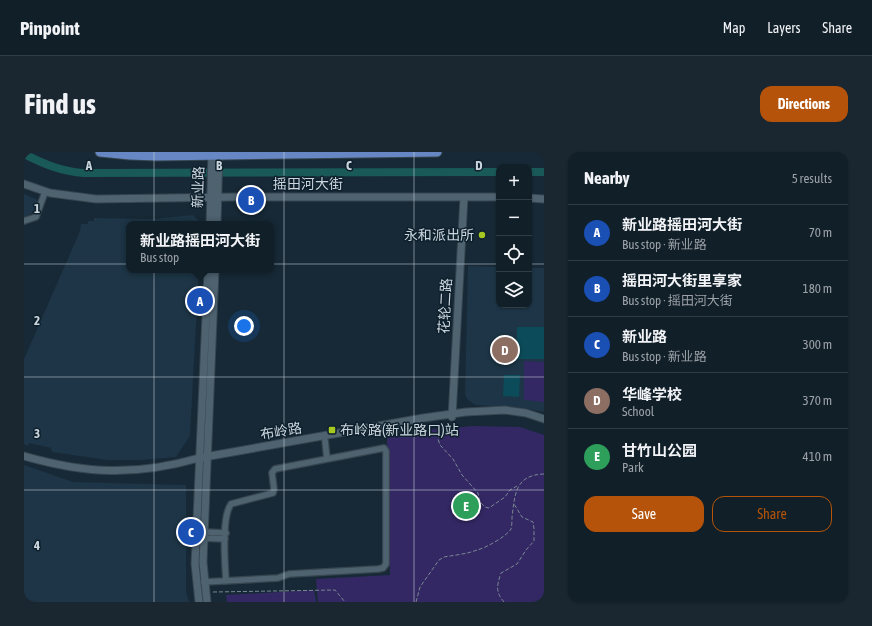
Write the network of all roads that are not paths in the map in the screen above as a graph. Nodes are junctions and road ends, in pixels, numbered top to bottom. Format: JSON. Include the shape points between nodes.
{"nodes":[{"id":1,"x":100,"y":152,"type":"edge"},
{"id":2,"x":437,"y":152,"type":"edge"},
{"id":3,"x":281,"y":153,"type":"edge"},
{"id":4,"x":216,"y":157,"type":"edge"},
{"id":5,"x":24,"y":184,"type":"edge"},
{"id":6,"x":45,"y":192,"type":"junction"},
{"id":7,"x":215,"y":196,"type":"junction"},
{"id":8,"x":464,"y":197,"type":"junction"},
{"id":9,"x":496,"y":197,"type":"edge"},
{"id":10,"x":532,"y":198,"type":"edge"},
{"id":11,"x":544,"y":199,"type":"edge"},
{"id":12,"x":24,"y":221,"type":"edge"},
{"id":13,"x":211,"y":221,"type":"edge"},
{"id":14,"x":217,"y":221,"type":"edge"},
{"id":15,"x":208,"y":273,"type":"edge"},
{"id":16,"x":215,"y":273,"type":"edge"},
{"id":17,"x":452,"y":416,"type":"junction"},
{"id":18,"x":544,"y":419,"type":"edge"},
{"id":19,"x":544,"y":423,"type":"edge"},
{"id":20,"x":325,"y":440,"type":"junction"},
{"id":21,"x":24,"y":456,"type":"edge"},
{"id":22,"x":327,"y":459,"type":"junction"},
{"id":23,"x":203,"y":460,"type":"junction"},
{"id":24,"x":226,"y":533,"type":"junction"},
{"id":25,"x":204,"y":535,"type":"junction"},
{"id":26,"x":225,"y":539,"type":"junction"},
{"id":27,"x":226,"y":581,"type":"junction"},
{"id":28,"x":204,"y":582,"type":"junction"},
{"id":29,"x":199,"y":602,"type":"edge"},
{"id":30,"x":207,"y":602,"type":"edge"}],
"edges":[{"from":1,"to":4,"type":"main road"},
{"from":2,"to":3,"type":"main road"},
{"from":3,"to":4,"type":"main road"},
{"from":4,"to":7,"type":"street","name":"新业路"},
{"from":5,"to":6,"type":"street","name":"摇田河大街"},
{"from":6,"to":7,"type":"street","name":"摇田河大街","via":[[96,199]]},
{"from":6,"to":12,"type":"street","via":[[36,217]]},
{"from":7,"to":8,"type":"street","name":"摇田河大街"},
{"from":7,"to":13,"type":"street","name":"新业路"},
{"from":7,"to":14,"type":"street","name":"新业路"},
{"from":8,"to":9,"type":"street","name":"摇田河大街"},
{"from":8,"to":17,"type":"street","name":"花轮二路"},
{"from":10,"to":11,"type":"street"},
{"from":15,"to":23,"type":"street"},
{"from":16,"to":23,"type":"street"},
{"from":17,"to":18,"type":"street","name":"布岭路","via":[[504,410]]},
{"from":17,"to":19,"type":"street","name":"布岭路","via":[[504,414]]},
{"from":17,"to":20,"type":"street","name":"布岭路"},
{"from":17,"to":23,"type":"street","name":"布岭路"},
{"from":20,"to":22,"type":"street"},
{"from":20,"to":23,"type":"street","name":"布岭路"},
{"from":21,"to":23,"type":"street","name":"布岭路","via":[[79,468],[121,471],[145,470]]},
{"from":22,"to":24,"type":"street","via":[[275,469],[272,473],[273,493],[231,504],[228,509]]},
{"from":22,"to":27,"type":"street","via":[[384,448],[386,451],[384,568]]},
{"from":23,"to":25,"type":"street"},
{"from":23,"to":29,"type":"street","via":[[195,564]]},
{"from":24,"to":25,"type":"street"},
{"from":24,"to":26,"type":"street"},
{"from":25,"to":26,"type":"street"},
{"from":25,"to":28,"type":"street"},
{"from":26,"to":27,"type":"street"},
{"from":27,"to":28,"type":"street"},
{"from":28,"to":30,"type":"street"}]}
